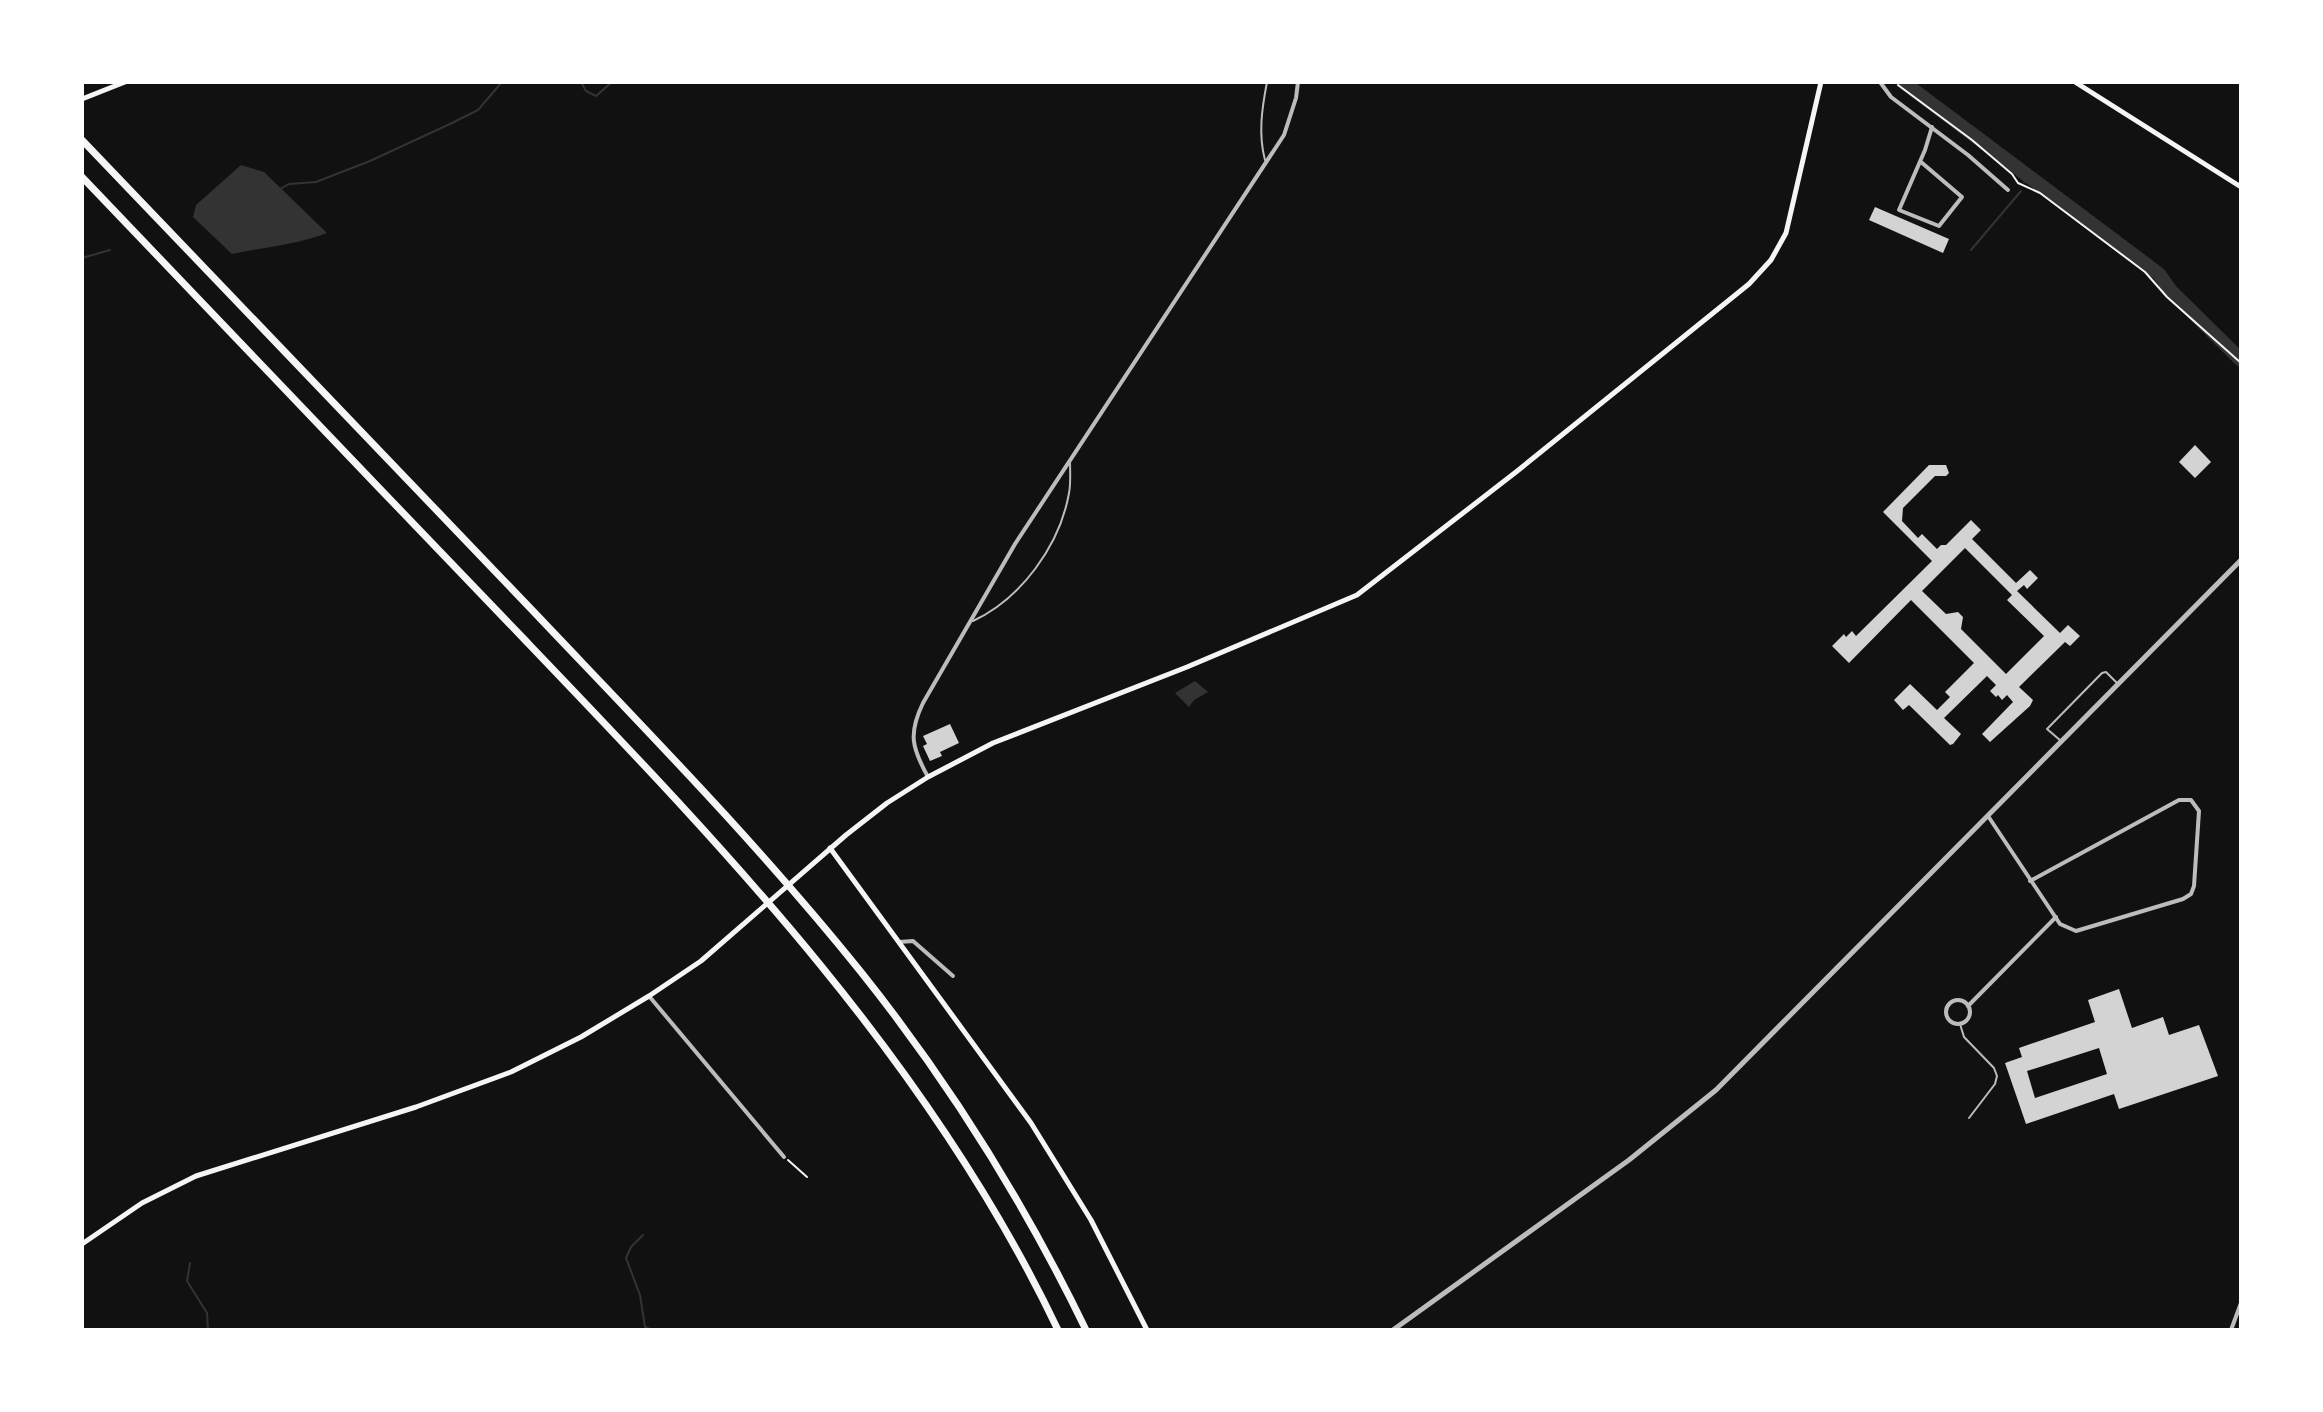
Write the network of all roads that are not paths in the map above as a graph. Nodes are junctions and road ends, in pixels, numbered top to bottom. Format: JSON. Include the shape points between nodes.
{"nodes":[{"id":1,"x":125,"y":82,"type":"edge"},
{"id":2,"x":1267,"y":82,"type":"edge"},
{"id":3,"x":1298,"y":82,"type":"edge"},
{"id":4,"x":1821,"y":82,"type":"edge"},
{"id":5,"x":1880,"y":82,"type":"edge"},
{"id":6,"x":2075,"y":82,"type":"edge"},
{"id":7,"x":82,"y":99,"type":"edge"},
{"id":8,"x":1932,"y":127,"type":"junction"},
{"id":9,"x":82,"y":140,"type":"edge"},
{"id":10,"x":1266,"y":162,"type":"junction"},
{"id":11,"x":1921,"y":162,"type":"junction"},
{"id":12,"x":82,"y":177,"type":"edge"},
{"id":13,"x":2241,"y":187,"type":"edge"},
{"id":14,"x":2008,"y":190,"type":"dead end"},
{"id":15,"x":1070,"y":460,"type":"junction"},
{"id":16,"x":2241,"y":560,"type":"edge"},
{"id":17,"x":969,"y":623,"type":"junction"},
{"id":18,"x":2119,"y":684,"type":"junction"},
{"id":19,"x":2061,"y":742,"type":"junction"},
{"id":20,"x":928,"y":777,"type":"junction"},
{"id":21,"x":1988,"y":816,"type":"junction"},
{"id":22,"x":830,"y":848,"type":"junction"},
{"id":23,"x":2030,"y":881,"type":"junction"},
{"id":24,"x":2056,"y":917,"type":"junction"},
{"id":25,"x":899,"y":942,"type":"junction"},
{"id":26,"x":953,"y":976,"type":"dead end"},
{"id":27,"x":649,"y":996,"type":"junction"},
{"id":28,"x":1968,"y":1006,"type":"junction"},
{"id":29,"x":1960,"y":1024,"type":"junction"},
{"id":30,"x":1969,"y":1118,"type":"dead end"},
{"id":31,"x":784,"y":1157,"type":"road end"},
{"id":32,"x":82,"y":1244,"type":"edge"},
{"id":33,"x":2241,"y":1303,"type":"edge"},
{"id":34,"x":1058,"y":1330,"type":"edge"},
{"id":35,"x":1086,"y":1330,"type":"edge"},
{"id":36,"x":1147,"y":1330,"type":"edge"},
{"id":37,"x":1393,"y":1330,"type":"edge"},
{"id":38,"x":2231,"y":1330,"type":"edge"}],
"edges":[{"from":1,"to":7,"type":"main road"},
{"from":2,"to":10,"type":"lane","via":[[1261,146]]},
{"from":3,"to":10,"type":"street","via":[[1284,135]]},
{"from":4,"to":20,"type":"main road","via":[[1786,233],[1771,260],[1749,284],[1396,568],[1357,595],[1310,616],[993,743]]},
{"from":5,"to":8,"type":"street","via":[[1891,97]]},
{"from":6,"to":13,"type":"main road"},
{"from":8,"to":11,"type":"street"},
{"from":8,"to":14,"type":"street"},
{"from":9,"to":35,"type":"highway","via":[[668,752],[815,916],[955,1103]]},
{"from":10,"to":15,"type":"street"},
{"from":11,"to":11,"type":"street","via":[[1899,210],[1939,226],[1961,200],[1960,192]]},
{"from":12,"to":34,"type":"highway","via":[[649,770],[796,932],[935,1119],[1018,1253]]},
{"from":15,"to":17,"type":"street"},
{"from":15,"to":17,"type":"lane","via":[[1064,511],[1038,564],[990,614]]},
{"from":16,"to":18,"type":"street"},
{"from":17,"to":20,"type":"street","via":[[915,720],[915,753]]},
{"from":18,"to":19,"type":"street"},
{"from":18,"to":19,"type":"lane","via":[[2106,672],[2090,685],[2047,729]]},
{"from":19,"to":21,"type":"street"},
{"from":20,"to":22,"type":"main road"},
{"from":21,"to":23,"type":"street"},
{"from":21,"to":37,"type":"street","via":[[1716,1090],[1629,1160]]},
{"from":22,"to":25,"type":"main road"},
{"from":22,"to":27,"type":"main road","via":[[701,961]]},
{"from":23,"to":24,"type":"street"},
{"from":23,"to":24,"type":"street","via":[[2179,800],[2191,800],[2199,811],[2194,886],[2188,897],[2087,930],[2065,928]]},
{"from":24,"to":28,"type":"street"},
{"from":25,"to":26,"type":"street","via":[[913,941]]},
{"from":25,"to":36,"type":"main road","via":[[1059,1166]]},
{"from":27,"to":31,"type":"street"},
{"from":27,"to":32,"type":"main road","via":[[511,1072],[196,1176],[142,1203]]},
{"from":28,"to":29,"type":"street","via":[[1969,1017]]},
{"from":28,"to":29,"type":"street","via":[[1954,1001],[1946,1010],[1949,1021]]},
{"from":29,"to":30,"type":"lane","via":[[1964,1037],[1997,1076]]},
{"from":33,"to":38,"type":"street"}]}
